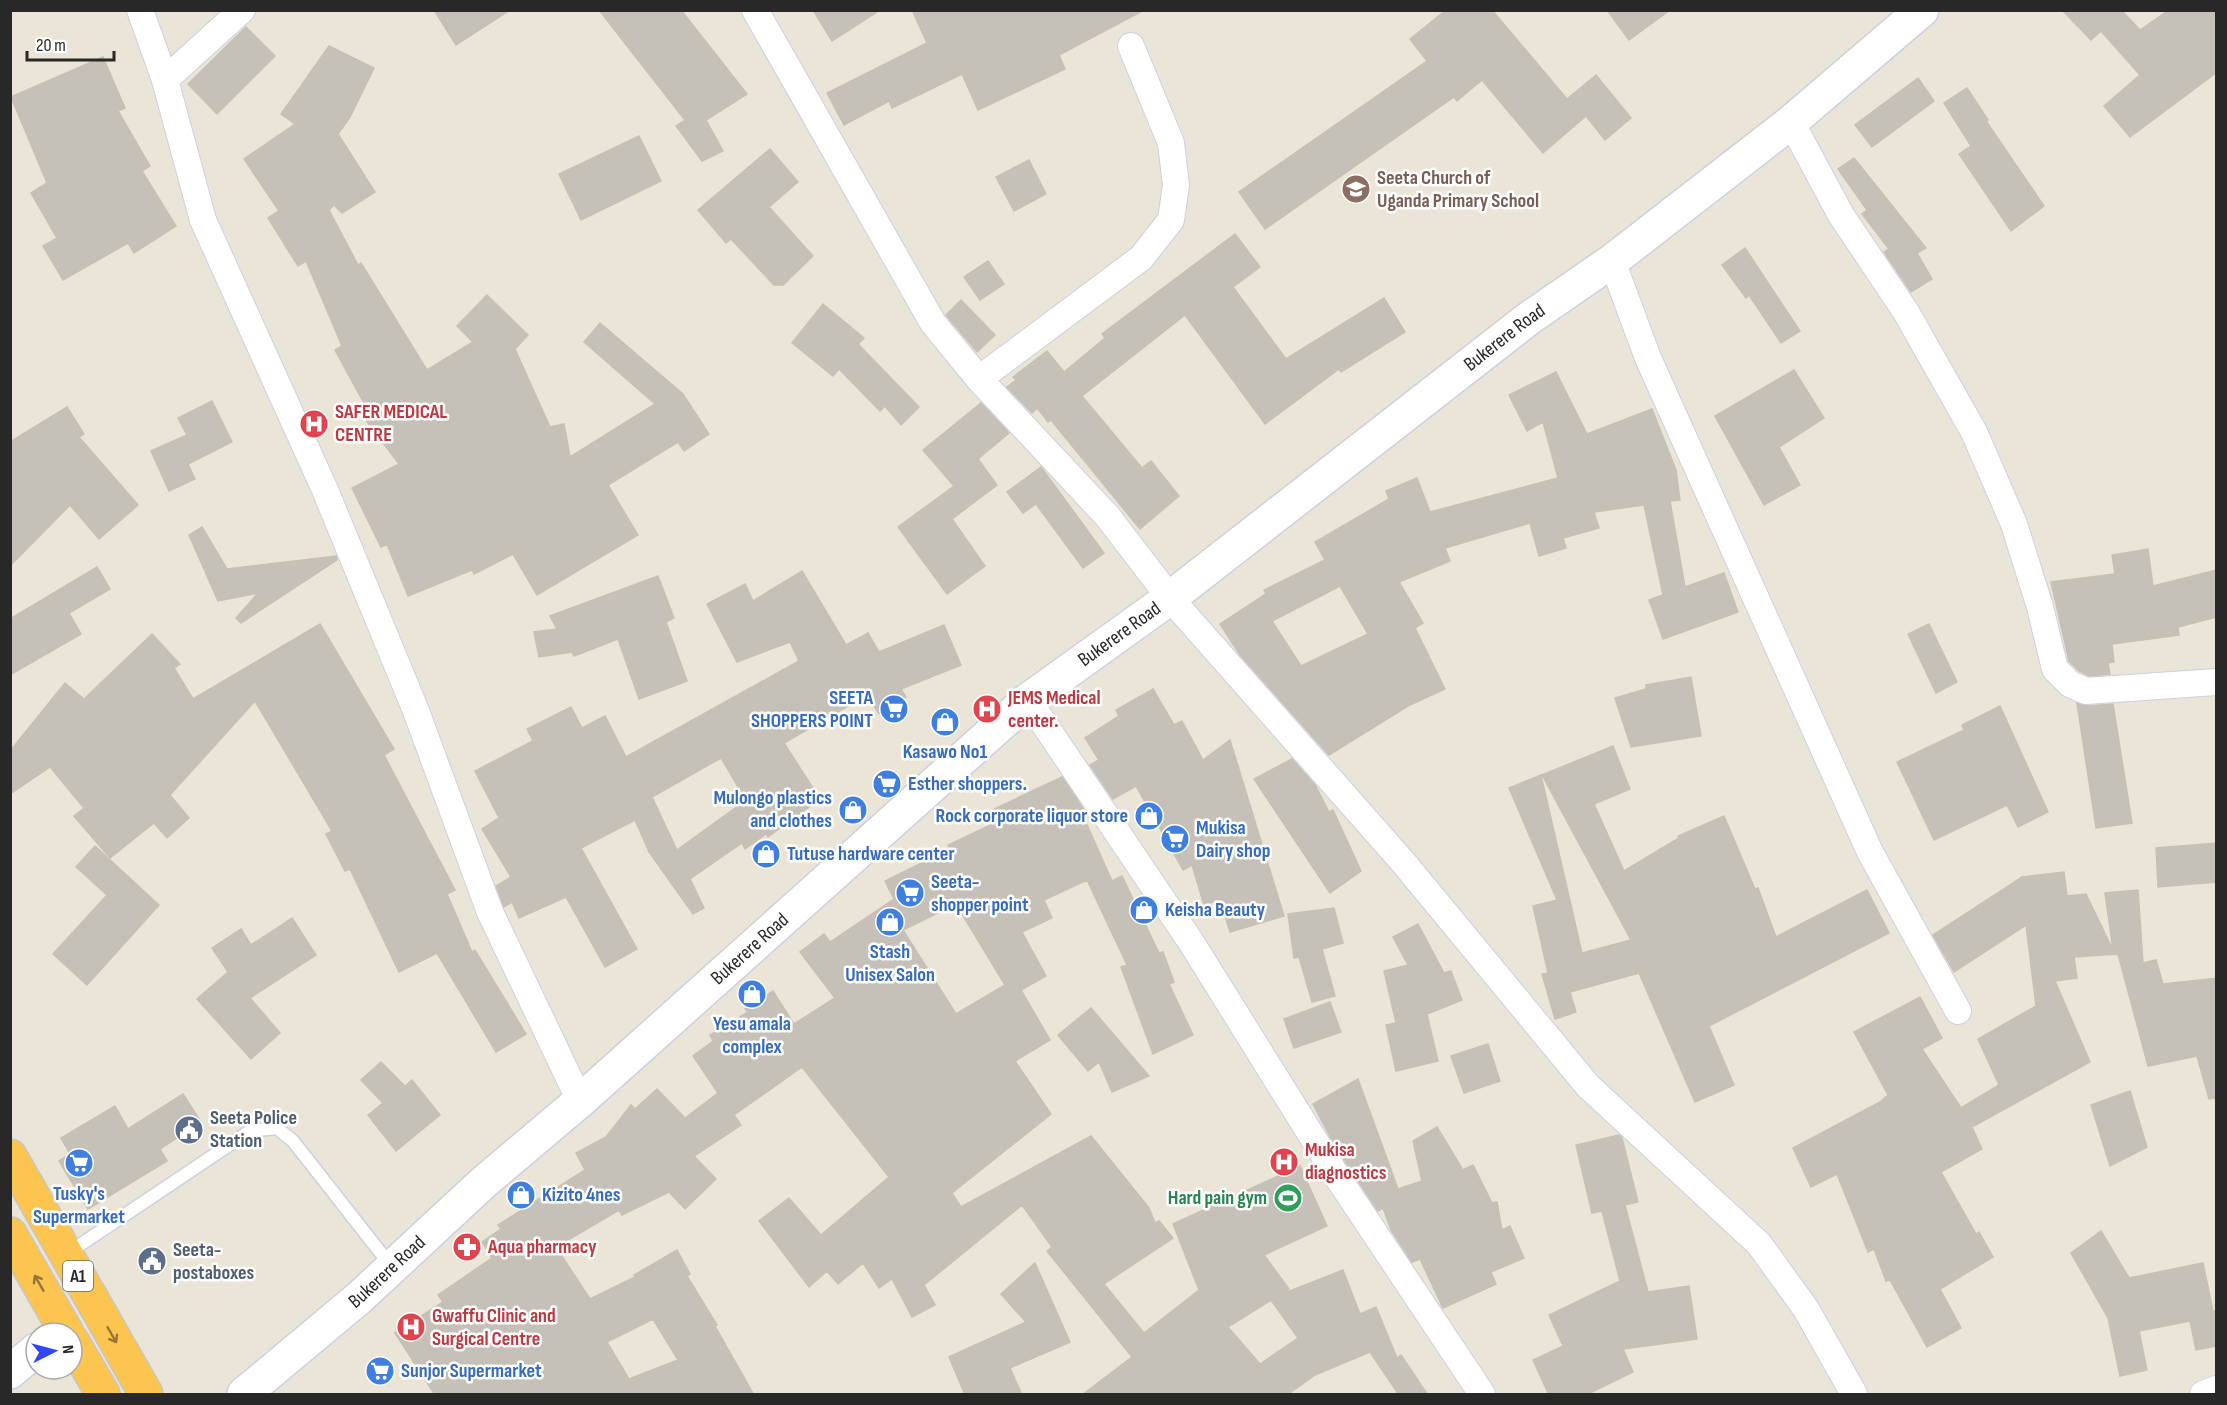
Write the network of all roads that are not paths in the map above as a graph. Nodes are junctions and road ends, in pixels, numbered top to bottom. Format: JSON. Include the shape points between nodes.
{"nodes":[{"id":1,"x":140,"y":10,"type":"edge"},
{"id":2,"x":242,"y":10,"type":"edge"},
{"id":3,"x":755,"y":10,"type":"edge"},
{"id":4,"x":1922,"y":10,"type":"edge"},
{"id":5,"x":1131,"y":45,"type":"dead end"},
{"id":6,"x":165,"y":80,"type":"junction"},
{"id":7,"x":1791,"y":122,"type":"junction"},
{"id":8,"x":1612,"y":261,"type":"junction"},
{"id":9,"x":979,"y":379,"type":"junction"},
{"id":10,"x":1170,"y":598,"type":"junction"},
{"id":11,"x":2217,"y":682,"type":"edge"},
{"id":12,"x":1028,"y":700,"type":"junction"},
{"id":13,"x":1958,"y":1011,"type":"dead end"},
{"id":14,"x":580,"y":1101,"type":"junction"},
{"id":15,"x":10,"y":1156,"type":"edge"},
{"id":16,"x":10,"y":1234,"type":"edge"},
{"id":17,"x":66,"y":1255,"type":"junction"},
{"id":18,"x":392,"y":1267,"type":"junction"},
{"id":19,"x":88,"y":1295,"type":"junction"},
{"id":20,"x":57,"y":1321,"type":"edge"},
{"id":21,"x":72,"y":1321,"type":"edge"},
{"id":22,"x":24,"y":1360,"type":"edge"},
{"id":23,"x":84,"y":1365,"type":"edge"},
{"id":24,"x":10,"y":1372,"type":"edge"},
{"id":25,"x":2217,"y":1389,"type":"edge"},
{"id":26,"x":103,"y":1395,"type":"edge"},
{"id":27,"x":146,"y":1395,"type":"edge"},
{"id":28,"x":244,"y":1395,"type":"edge"},
{"id":29,"x":1482,"y":1395,"type":"edge"},
{"id":30,"x":1854,"y":1395,"type":"edge"},
{"id":31,"x":2203,"y":1395,"type":"edge"}],
"edges":[{"from":1,"to":6,"type":"street"},
{"from":2,"to":6,"type":"street"},
{"from":3,"to":9,"type":"street","via":[[933,323]]},
{"from":4,"to":7,"type":"main road","name":"Bukerere Road"},
{"from":5,"to":9,"type":"street","via":[[1171,143],[1176,185],[1172,220],[1141,258]]},
{"from":6,"to":14,"type":"street","via":[[203,220],[330,501],[416,711],[490,912]]},
{"from":7,"to":8,"type":"main road","name":"Bukerere Road"},
{"from":7,"to":11,"type":"street","via":[[1841,215],[1906,312],[1974,432],[2014,524],[2055,669],[2070,684],[2086,691]]},
{"from":8,"to":10,"type":"main road","name":"Bukerere Road","via":[[1528,319]]},
{"from":8,"to":13,"type":"street","via":[[1648,358],[1870,852]]},
{"from":9,"to":10,"type":"street","via":[[1108,517]]},
{"from":10,"to":12,"type":"main road","name":"Bukerere Road"},
{"from":10,"to":30,"type":"street","via":[[1403,862],[1588,1086],[1759,1244],[1806,1309]]},
{"from":12,"to":14,"type":"main road","name":"Bukerere Road"},
{"from":12,"to":29,"type":"street","via":[[1191,942],[1338,1178]]},
{"from":14,"to":18,"type":"main road","name":"Bukerere Road"},
{"from":15,"to":17,"type":"highway","number":"A1"},
{"from":20,"to":16,"type":"highway","number":"A1","one_way":true},
{"from":17,"to":18,"type":"lane","via":[[250,1131],[278,1128],[293,1141]]},
{"from":17,"to":19,"type":"highway","number":"A1"},
{"from":18,"to":28,"type":"main road","name":"Bukerere Road"},
{"from":19,"to":21,"type":"main road"},
{"from":19,"to":27,"type":"highway","number":"A1","one_way":true},
{"from":22,"to":24,"type":"main road"},
{"from":23,"to":26,"type":"highway","number":"A1"},
{"from":25,"to":31,"type":"street"}]}
